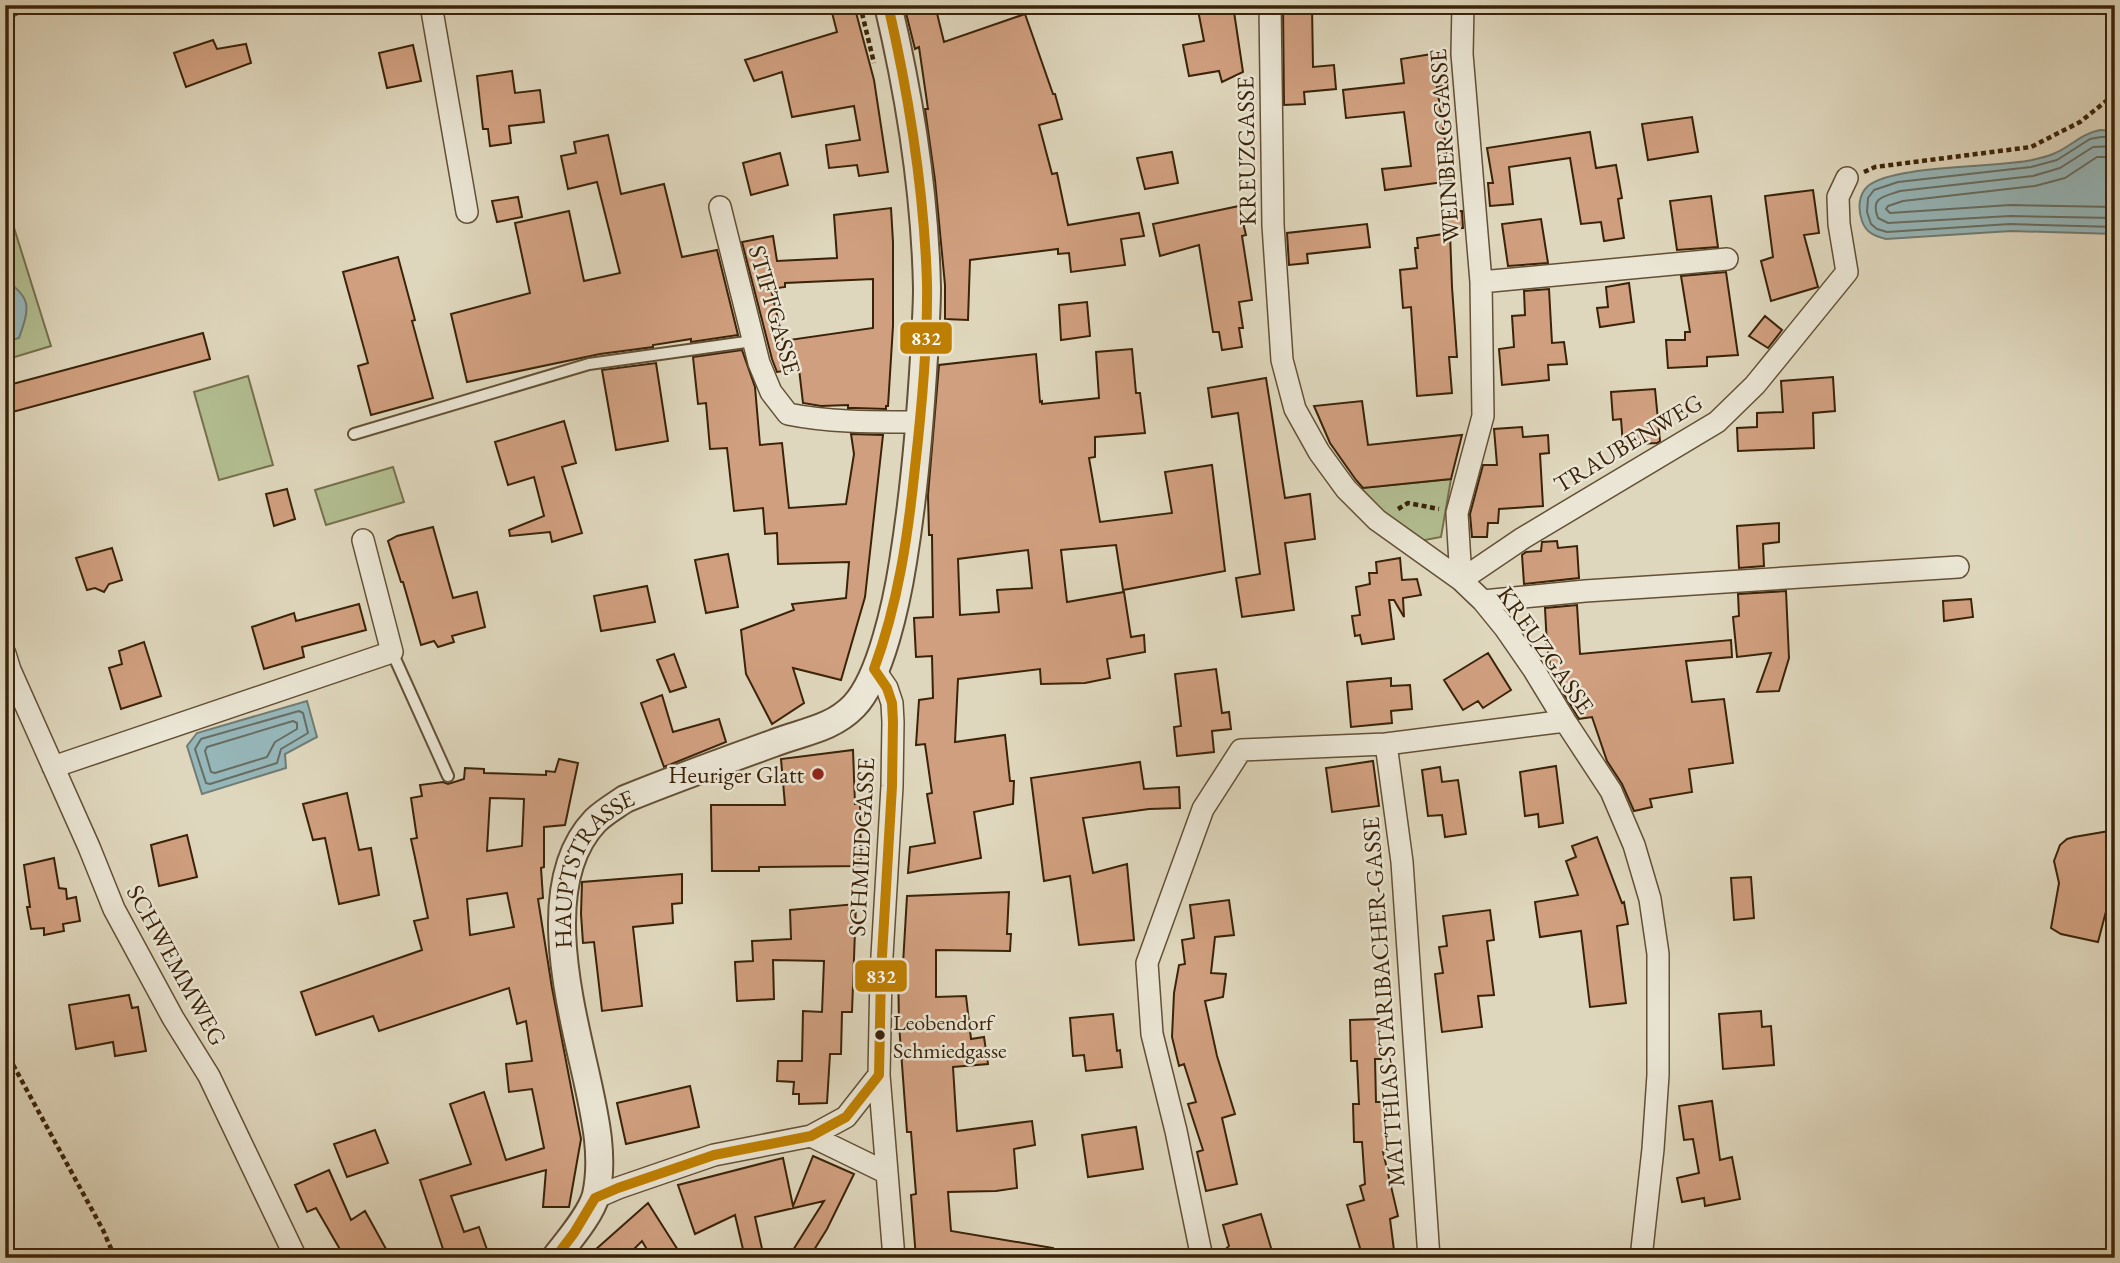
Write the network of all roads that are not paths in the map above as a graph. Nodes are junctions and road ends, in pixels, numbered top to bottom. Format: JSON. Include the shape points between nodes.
{"nodes":[{"id":1,"x":12,"y":5,"type":"edge"},
{"id":2,"x":430,"y":5,"type":"edge"},
{"id":3,"x":888,"y":5,"type":"edge"},
{"id":4,"x":1270,"y":5,"type":"edge"},
{"id":5,"x":1463,"y":5,"type":"edge"},
{"id":6,"x":5,"y":7,"type":"edge"},
{"id":7,"x":1847,"y":178,"type":"road end"},
{"id":8,"x":720,"y":207,"type":"dead end"},
{"id":9,"x":467,"y":212,"type":"dead end"},
{"id":10,"x":1727,"y":259,"type":"dead end"},
{"id":11,"x":1481,"y":282,"type":"junction"},
{"id":12,"x":753,"y":341,"type":"junction"},
{"id":13,"x":920,"y":422,"type":"junction"},
{"id":14,"x":354,"y":434,"type":"dead end"},
{"id":15,"x":363,"y":540,"type":"dead end"},
{"id":16,"x":1958,"y":567,"type":"dead end"},
{"id":17,"x":1461,"y":580,"type":"junction"},
{"id":18,"x":1483,"y":601,"type":"junction"},
{"id":19,"x":392,"y":652,"type":"junction"},
{"id":20,"x":5,"y":654,"type":"edge"},
{"id":21,"x":874,"y":669,"type":"junction"},
{"id":22,"x":1565,"y":721,"type":"junction"},
{"id":23,"x":1386,"y":744,"type":"junction"},
{"id":24,"x":53,"y":768,"type":"junction"},
{"id":25,"x":448,"y":776,"type":"dead end"},
{"id":26,"x":880,"y":1074,"type":"junction"},
{"id":27,"x":811,"y":1136,"type":"junction"},
{"id":28,"x":887,"y":1173,"type":"junction"},
{"id":29,"x":595,"y":1198,"type":"junction"},
{"id":30,"x":296,"y":1258,"type":"edge"},
{"id":31,"x":555,"y":1258,"type":"edge"},
{"id":32,"x":894,"y":1258,"type":"edge"},
{"id":33,"x":1202,"y":1258,"type":"edge"},
{"id":34,"x":1429,"y":1258,"type":"edge"},
{"id":35,"x":1641,"y":1258,"type":"edge"}],
"edges":[{"from":1,"to":6,"type":"street"},
{"from":2,"to":9,"type":"street"},
{"from":3,"to":13,"type":"street","name":"HAUPTSTRASSE","via":[[908,97],[922,216],[927,289]]},
{"from":4,"to":17,"type":"street","name":"KREUZGASSE","via":[[1273,225],[1282,360],[1295,409],[1346,489],[1377,520]]},
{"from":5,"to":11,"type":"street","name":"WEINBERGGASSE","via":[[1462,54]]},
{"from":7,"to":17,"type":"street","name":"TRAUBENWEG","via":[[1838,197],[1847,272],[1755,385],[1717,422]]},
{"from":8,"to":12,"type":"street","name":"STIFTGASSE"},
{"from":10,"to":11,"type":"street"},
{"from":11,"to":17,"type":"street","name":"WEINBERGGASSE","via":[[1483,416],[1457,513]]},
{"from":12,"to":13,"type":"street","name":"STIFTGASSE","via":[[771,392],[788,414],[828,421]]},
{"from":12,"to":14,"type":"lane","via":[[589,364]]},
{"from":13,"to":21,"type":"street","name":"HAUPTSTRASSE","via":[[899,588]]},
{"from":15,"to":19,"type":"street"},
{"from":16,"to":18,"type":"street","via":[[1585,590]]},
{"from":17,"to":18,"type":"street","name":"KREUZGASSE"},
{"from":18,"to":22,"type":"street","name":"KREUZGASSE"},
{"from":19,"to":24,"type":"street"},
{"from":19,"to":25,"type":"lane"},
{"from":20,"to":24,"type":"street","name":"SCHWEMMWEG"},
{"from":21,"to":26,"type":"street","name":"SCHMIEDGASSE","via":[[887,688],[893,722]]},
{"from":21,"to":29,"type":"street","name":"HAUPTSTRASSE","via":[[856,704],[829,726],[625,799],[594,823],[581,842],[566,886],[562,942],[599,1149]]},
{"from":22,"to":23,"type":"street"},
{"from":22,"to":35,"type":"street","name":"KREUZGASSE","via":[[1611,792],[1634,845],[1650,899],[1658,954],[1658,1076]]},
{"from":23,"to":33,"type":"street","via":[[1241,750],[1203,809],[1147,963],[1152,1034]]},
{"from":23,"to":34,"type":"street","name":"MATTHIAS-STARIBACHER-GASSE","via":[[1402,862]]},
{"from":24,"to":30,"type":"street","name":"SCHWEMMWEG","via":[[124,930],[209,1076]]},
{"from":26,"to":27,"type":"street","via":[[846,1117]]},
{"from":26,"to":28,"type":"street","name":"SCHMIEDGASSE"},
{"from":27,"to":28,"type":"street"},
{"from":27,"to":29,"type":"street","via":[[714,1155]]},
{"from":28,"to":32,"type":"street","name":"SCHMIEDGASSE"},
{"from":29,"to":31,"type":"street","name":"HAUPTSTRASSE"}]}
